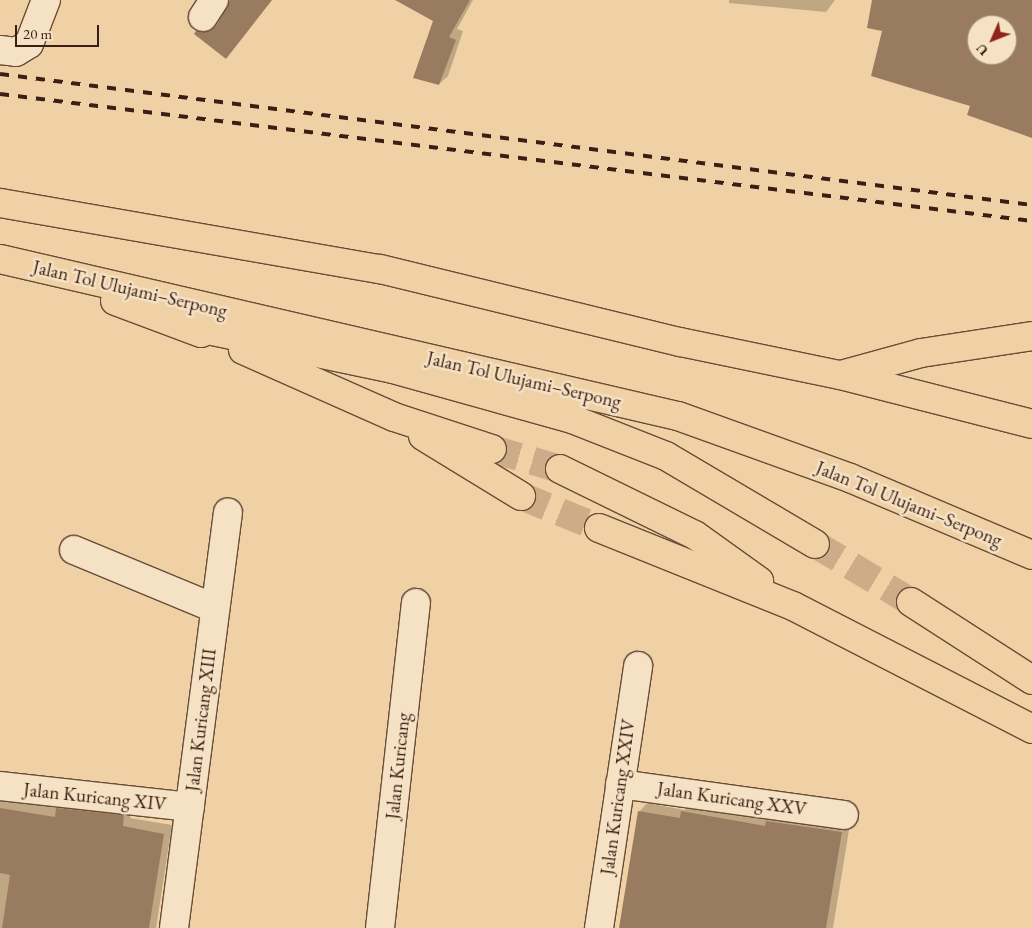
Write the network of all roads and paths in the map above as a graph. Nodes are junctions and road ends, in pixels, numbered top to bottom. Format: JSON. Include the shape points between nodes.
{"nodes":[{"id":1,"x":46,"y":0,"type":"edge"},
{"id":2,"x":0,"y":50,"type":"edge"},
{"id":3,"x":0,"y":202,"type":"edge"},
{"id":4,"x":0,"y":260,"type":"edge"},
{"id":5,"x":184,"y":325,"type":"junction"},
{"id":6,"x":1032,"y":336,"type":"edge"},
{"id":7,"x":840,"y":375,"type":"junction"},
{"id":8,"x":394,"y":417,"type":"junction"},
{"id":9,"x":1032,"y":424,"type":"edge"},
{"id":10,"x":492,"y":449,"type":"tunnel mouth"},
{"id":11,"x":560,"y":468,"type":"tunnel mouth"},
{"id":12,"x":521,"y":496,"type":"tunnel mouth"},
{"id":13,"x":228,"y":512,"type":"dead end"},
{"id":14,"x":599,"y":528,"type":"tunnel mouth"},
{"id":15,"x":815,"y":544,"type":"tunnel mouth"},
{"id":16,"x":74,"y":550,"type":"dead end"},
{"id":17,"x":1032,"y":555,"type":"edge"},
{"id":18,"x":911,"y":602,"type":"tunnel mouth"},
{"id":19,"x":416,"y":603,"type":"dead end"},
{"id":20,"x":793,"y":606,"type":"junction"},
{"id":21,"x":214,"y":608,"type":"junction"},
{"id":22,"x":638,"y":666,"type":"dead end"},
{"id":23,"x":1032,"y":680,"type":"edge"},
{"id":24,"x":1032,"y":730,"type":"edge"},
{"id":25,"x":620,"y":784,"type":"junction"},
{"id":26,"x":0,"y":786,"type":"edge"},
{"id":27,"x":190,"y":807,"type":"junction"},
{"id":28,"x":844,"y":815,"type":"dead end"},
{"id":29,"x":174,"y":928,"type":"edge"},
{"id":30,"x":380,"y":928,"type":"edge"},
{"id":31,"x":599,"y":928,"type":"edge"}],
"edges":[{"from":1,"to":2,"type":"street","via":[[29,44],[16,52]]},
{"from":3,"to":7,"type":"highway","via":[[380,269],[680,342]]},
{"from":4,"to":5,"type":"highway"},
{"from":4,"to":17,"type":"highway","name":"Jalan Tol Ulujami–Serpong","via":[[678,416],[850,478]]},
{"from":5,"to":8,"type":"highway"},
{"from":5,"to":15,"type":"highway","via":[[393,369],[572,419],[666,456]]},
{"from":6,"to":7,"type":"highway","via":[[921,353]]},
{"from":7,"to":9,"type":"highway"},
{"from":8,"to":10,"type":"highway"},
{"from":8,"to":12,"type":"highway","via":[[467,466]]},
{"from":11,"to":20,"type":"highway","via":[[695,535]]},
{"from":13,"to":21,"type":"street","name":"Jalan Kuricang XIII"},
{"from":14,"to":20,"type":"highway"},
{"from":16,"to":21,"type":"street"},
{"from":18,"to":23,"type":"highway"},
{"from":19,"to":30,"type":"street","name":"Jalan Kuricang"},
{"from":20,"to":24,"type":"highway"},
{"from":21,"to":27,"type":"street","name":"Jalan Kuricang XIII"},
{"from":22,"to":25,"type":"street","name":"Jalan Kuricang XXIV"},
{"from":25,"to":28,"type":"street","name":"Jalan Kuricang XXV"},
{"from":25,"to":31,"type":"street","name":"Jalan Kuricang XXIV"},
{"from":26,"to":27,"type":"street","name":"Jalan Kuricang XIV"},
{"from":27,"to":29,"type":"street","name":"Jalan Kuricang XIII"}]}
